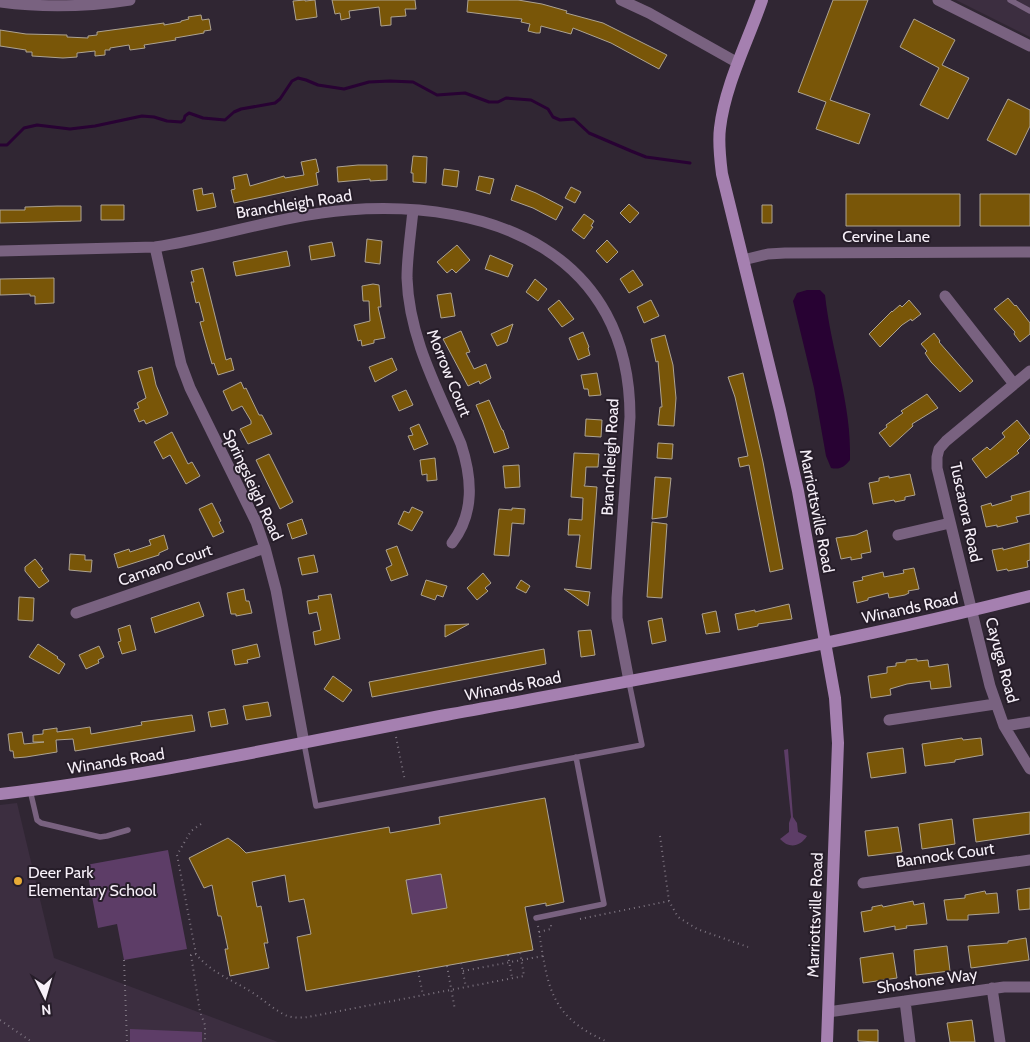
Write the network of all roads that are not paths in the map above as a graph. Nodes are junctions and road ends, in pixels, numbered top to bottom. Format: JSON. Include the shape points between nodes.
{"nodes":[{"id":1,"x":130,"y":0,"type":"edge"},
{"id":2,"x":621,"y":0,"type":"edge"},
{"id":3,"x":762,"y":0,"type":"edge"},
{"id":4,"x":938,"y":0,"type":"edge"},
{"id":5,"x":1010,"y":0,"type":"edge"},
{"id":6,"x":0,"y":2,"type":"edge"},
{"id":7,"x":1030,"y":11,"type":"edge"},
{"id":8,"x":1030,"y":46,"type":"edge"},
{"id":9,"x":738,"y":63,"type":"junction"},
{"id":10,"x":413,"y":210,"type":"junction"},
{"id":11,"x":155,"y":247,"type":"junction"},
{"id":12,"x":0,"y":250,"type":"edge"},
{"id":13,"x":1030,"y":252,"type":"edge"},
{"id":14,"x":743,"y":260,"type":"junction"},
{"id":15,"x":945,"y":296,"type":"dead end"},
{"id":16,"x":1030,"y":371,"type":"edge"},
{"id":17,"x":1014,"y":384,"type":"junction"},
{"id":18,"x":950,"y":523,"type":"junction"},
{"id":19,"x":898,"y":535,"type":"dead end"},
{"id":20,"x":452,"y":543,"type":"dead end"},
{"id":21,"x":265,"y":548,"type":"junction"},
{"id":22,"x":1030,"y":596,"type":"edge"},
{"id":23,"x":972,"y":611,"type":"junction"},
{"id":24,"x":76,"y":613,"type":"dead end"},
{"id":25,"x":826,"y":643,"type":"junction"},
{"id":26,"x":629,"y":681,"type":"junction"},
{"id":27,"x":995,"y":704,"type":"junction"},
{"id":28,"x":889,"y":720,"type":"dead end"},
{"id":29,"x":1030,"y":722,"type":"edge"},
{"id":30,"x":1004,"y":726,"type":"junction"},
{"id":31,"x":304,"y":743,"type":"junction"},
{"id":32,"x":576,"y":757,"type":"junction"},
{"id":33,"x":1030,"y":769,"type":"edge"},
{"id":34,"x":30,"y":790,"type":"junction"},
{"id":35,"x":0,"y":794,"type":"edge"},
{"id":36,"x":128,"y":830,"type":"dead end"},
{"id":37,"x":1030,"y":860,"type":"edge"},
{"id":38,"x":864,"y":882,"type":"dead end"},
{"id":39,"x":536,"y":918,"type":"road end"},
{"id":40,"x":992,"y":988,"type":"junction"},
{"id":41,"x":1030,"y":988,"type":"edge"},
{"id":42,"x":905,"y":1001,"type":"junction"},
{"id":43,"x":828,"y":1012,"type":"junction"},
{"id":44,"x":827,"y":1042,"type":"edge"},
{"id":45,"x":910,"y":1042,"type":"edge"},
{"id":46,"x":1000,"y":1042,"type":"edge"}],
"edges":[{"from":1,"to":6,"type":"street","via":[[81,6]]},
{"from":2,"to":9,"type":"street","via":[[649,12]]},
{"from":3,"to":9,"type":"main road","name":"Marriottsville Road"},
{"from":4,"to":8,"type":"street"},
{"from":5,"to":7,"type":"lane"},
{"from":9,"to":14,"type":"main road","name":"Marriottsville Road","via":[[725,103],[718,148]]},
{"from":10,"to":11,"type":"street","name":"Branchleigh Road","via":[[385,208],[317,214]]},
{"from":10,"to":20,"type":"street","name":"Morrow Court","via":[[407,276],[412,320],[419,346],[461,444],[469,480],[466,518]]},
{"from":10,"to":26,"type":"street","name":"Branchleigh Road","via":[[490,224],[539,244],[577,274],[615,331],[630,395],[617,598],[617,618]]},
{"from":11,"to":12,"type":"street","name":"Branchleigh Road"},
{"from":11,"to":21,"type":"street","name":"Springsleigh Road","via":[[181,364],[256,522]]},
{"from":13,"to":14,"type":"street","name":"Cervine Lane","via":[[785,252]]},
{"from":14,"to":25,"type":"main road","name":"Marriottsville Road","via":[[798,491]]},
{"from":15,"to":17,"type":"street"},
{"from":16,"to":17,"type":"street","name":"Tuscarora Road"},
{"from":17,"to":18,"type":"street","name":"Tuscarora Road","via":[[940,449],[938,468]]},
{"from":18,"to":19,"type":"street"},
{"from":18,"to":23,"type":"street","name":"Tuscarora Road"},
{"from":21,"to":24,"type":"street","name":"Camano Court"},
{"from":21,"to":31,"type":"street","name":"Springsleigh Road","via":[[276,590]]},
{"from":22,"to":23,"type":"main road","name":"Winands Road"},
{"from":23,"to":25,"type":"main road","name":"Winands Road"},
{"from":23,"to":27,"type":"street","name":"Cayuga Road"},
{"from":25,"to":26,"type":"main road","name":"Winands Road"},
{"from":25,"to":43,"type":"main road","name":"Marriottsville Road","via":[[838,743]]},
{"from":26,"to":31,"type":"main road","name":"Winands Road"},
{"from":26,"to":32,"type":"lane","via":[[642,744]]},
{"from":27,"to":28,"type":"street"},
{"from":27,"to":30,"type":"street","name":"Cayuga Road"},
{"from":29,"to":30,"type":"street"},
{"from":30,"to":33,"type":"street","name":"Cayuga Road"},
{"from":31,"to":32,"type":"lane","via":[[316,806]]},
{"from":31,"to":34,"type":"main road","name":"Winands Road","via":[[146,773]]},
{"from":32,"to":39,"type":"lane","via":[[604,904]]},
{"from":34,"to":35,"type":"main road","name":"Winands Road"},
{"from":34,"to":36,"type":"lane","via":[[37,820],[41,823],[100,837]]},
{"from":37,"to":38,"type":"street","name":"Bannock Court"},
{"from":40,"to":41,"type":"street","name":"Shoshone Way"},
{"from":40,"to":42,"type":"street","name":"Shoshone Way"},
{"from":40,"to":46,"type":"street"},
{"from":42,"to":43,"type":"street","name":"Shoshone Way"},
{"from":42,"to":45,"type":"street"},
{"from":43,"to":44,"type":"main road","name":"Marriottsville Road"}]}
